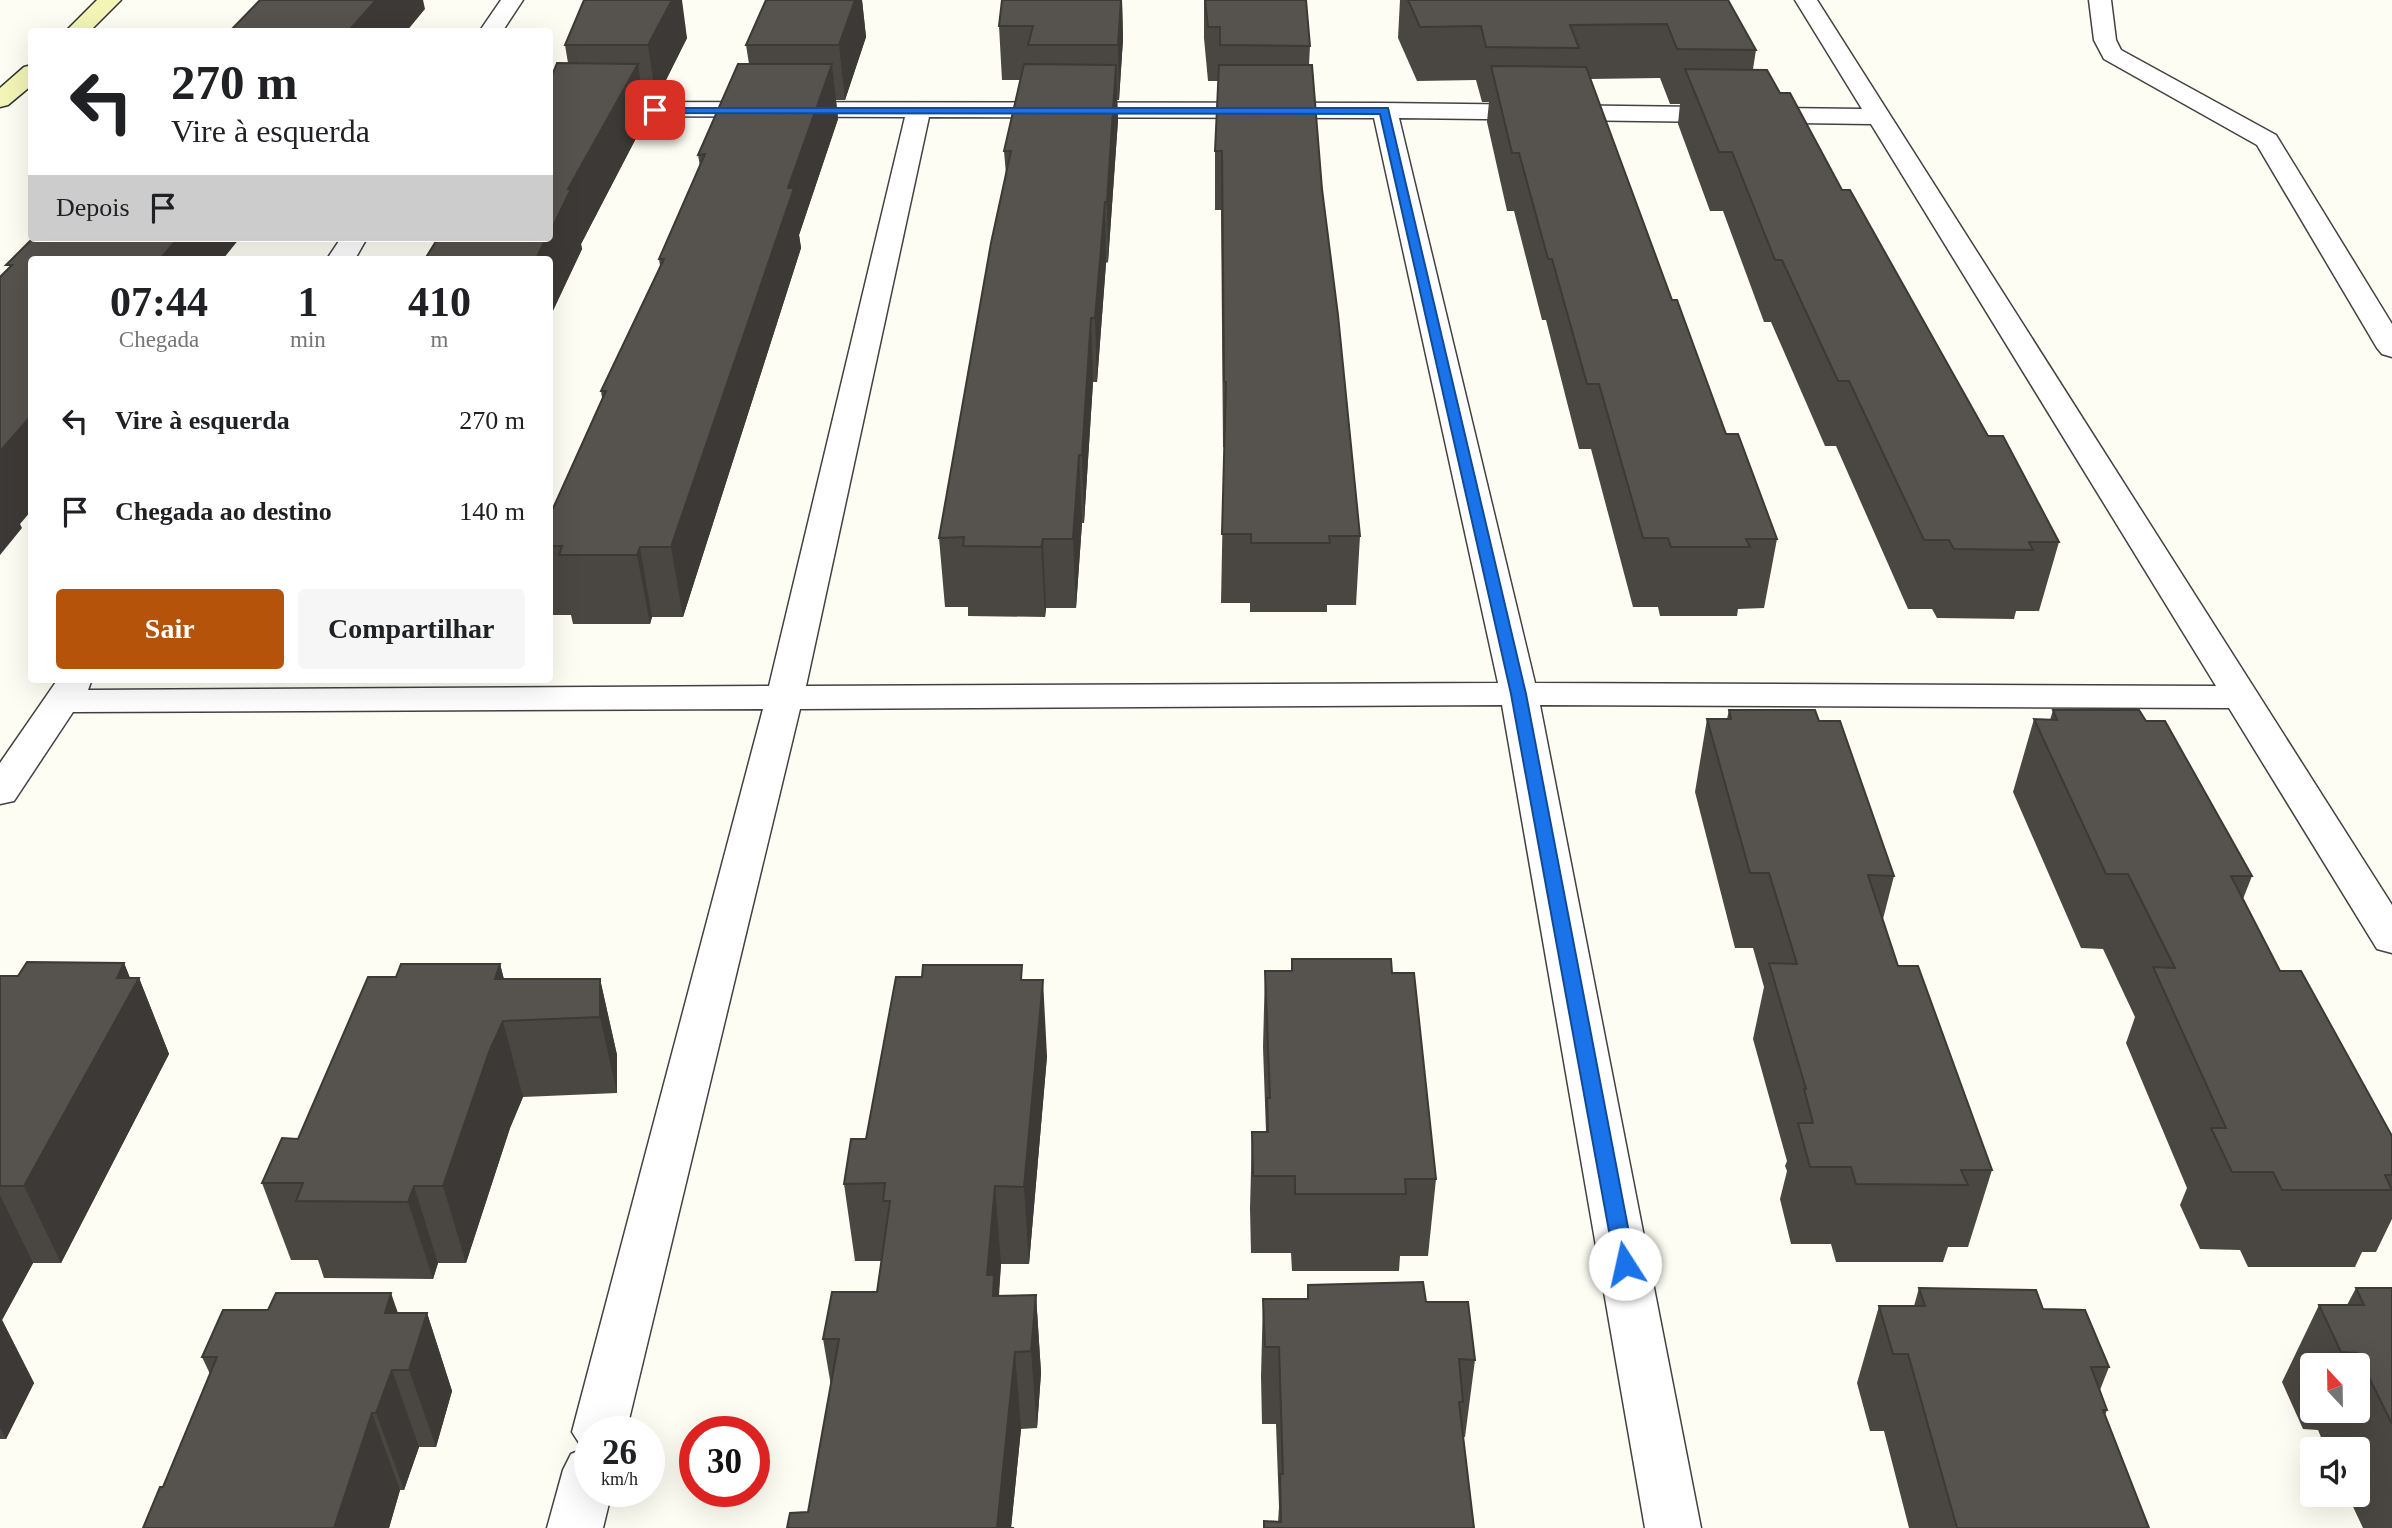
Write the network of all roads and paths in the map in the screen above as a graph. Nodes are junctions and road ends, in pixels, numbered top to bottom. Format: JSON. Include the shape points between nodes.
{"nodes":[{"id":1,"x":110,"y":0,"type":"edge"},
{"id":2,"x":512,"y":0,"type":"edge"},
{"id":3,"x":1806,"y":0,"type":"edge"},
{"id":4,"x":2100,"y":0,"type":"edge"},
{"id":5,"x":80,"y":28,"type":"edge"},
{"id":6,"x":493,"y":28,"type":"edge"},
{"id":7,"x":28,"y":76,"type":"edge"},
{"id":8,"x":0,"y":100,"type":"edge"},
{"id":9,"x":553,"y":109,"type":"edge"},
{"id":10,"x":1385,"y":111,"type":"junction"},
{"id":11,"x":918,"y":112,"type":"junction"},
{"id":12,"x":1879,"y":117,"type":"junction"},
{"id":13,"x":2392,"y":348,"type":"edge"},
{"id":14,"x":70,"y":690,"type":"edge"},
{"id":15,"x":1519,"y":694,"type":"junction"},
{"id":16,"x":785,"y":696,"type":"junction"},
{"id":17,"x":2241,"y":697,"type":"junction"},
{"id":18,"x":0,"y":792,"type":"edge"},
{"id":19,"x":2392,"y":939,"type":"edge"},
{"id":20,"x":603,"y":1416,"type":"edge"},
{"id":21,"x":580,"y":1507,"type":"edge"},
{"id":22,"x":575,"y":1528,"type":"edge"},
{"id":23,"x":1673,"y":1528,"type":"edge"}],
"edges":[{"from":1,"to":5,"type":"street"},
{"from":2,"to":6,"type":"street"},
{"from":3,"to":12,"type":"street"},
{"from":4,"to":13,"type":"street","via":[[2105,40],[2112,54],[2267,140]]},
{"from":7,"to":8,"type":"street"},
{"from":9,"to":11,"type":"street"},
{"from":10,"to":11,"type":"street"},
{"from":10,"to":12,"type":"street"},
{"from":10,"to":15,"type":"street"},
{"from":11,"to":16,"type":"street"},
{"from":12,"to":17,"type":"street"},
{"from":14,"to":16,"type":"street"},
{"from":14,"to":18,"type":"street"},
{"from":15,"to":16,"type":"street"},
{"from":15,"to":17,"type":"street"},
{"from":15,"to":23,"type":"street"},
{"from":16,"to":20,"type":"street"},
{"from":17,"to":19,"type":"street"},
{"from":21,"to":22,"type":"street"}]}
